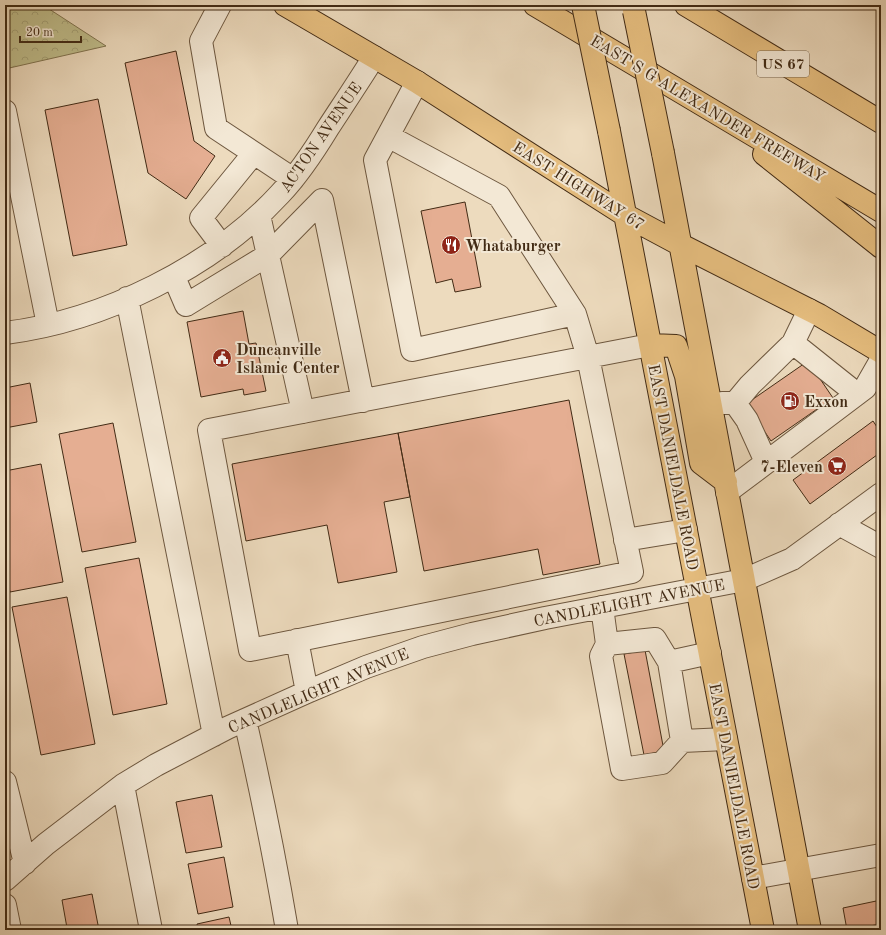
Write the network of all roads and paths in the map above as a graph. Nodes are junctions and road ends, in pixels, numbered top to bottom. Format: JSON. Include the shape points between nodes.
{"nodes":[{"id":1,"x":220,"y":5,"type":"edge"},
{"id":2,"x":285,"y":5,"type":"edge"},
{"id":3,"x":535,"y":5,"type":"edge"},
{"id":4,"x":583,"y":5,"type":"edge"},
{"id":5,"x":632,"y":5,"type":"edge"},
{"id":6,"x":686,"y":5,"type":"edge"},
{"id":7,"x":374,"y":57,"type":"junction"},
{"id":8,"x":417,"y":82,"type":"junction"},
{"id":9,"x":693,"y":99,"type":"junction"},
{"id":10,"x":5,"y":111,"type":"edge"},
{"id":11,"x":881,"y":122,"type":"edge"},
{"id":12,"x":388,"y":136,"type":"junction"},
{"id":13,"x":254,"y":153,"type":"junction"},
{"id":14,"x":293,"y":178,"type":"junction"},
{"id":15,"x":881,"y":211,"type":"edge"},
{"id":16,"x":259,"y":215,"type":"junction"},
{"id":17,"x":625,"y":215,"type":"junction"},
{"id":18,"x":681,"y":245,"type":"junction"},
{"id":19,"x":222,"y":246,"type":"junction"},
{"id":20,"x":881,"y":247,"type":"edge"},
{"id":21,"x":268,"y":255,"type":"junction"},
{"id":22,"x":174,"y":277,"type":"junction"},
{"id":23,"x":127,"y":298,"type":"junction"},
{"id":24,"x":809,"y":310,"type":"junction"},
{"id":25,"x":575,"y":314,"type":"junction"},
{"id":26,"x":48,"y":325,"type":"junction"},
{"id":27,"x":5,"y":333,"type":"edge"},
{"id":28,"x":793,"y":343,"type":"junction"},
{"id":29,"x":650,"y":345,"type":"junction"},
{"id":30,"x":881,"y":352,"type":"edge"},
{"id":31,"x":588,"y":357,"type":"junction"},
{"id":32,"x":881,"y":360,"type":"edge"},
{"id":33,"x":857,"y":394,"type":"junction"},
{"id":34,"x":363,"y":401,"type":"junction"},
{"id":35,"x":711,"y":403,"type":"junction"},
{"id":36,"x":735,"y":403,"type":"junction"},
{"id":37,"x":303,"y":412,"type":"junction"},
{"id":38,"x":766,"y":462,"type":"junction"},
{"id":39,"x":727,"y":487,"type":"junction"},
{"id":40,"x":881,"y":494,"type":"edge"},
{"id":41,"x":839,"y":524,"type":"junction"},
{"id":42,"x":686,"y":530,"type":"junction"},
{"id":43,"x":625,"y":540,"type":"junction"},
{"id":44,"x":881,"y":547,"type":"edge"},
{"id":45,"x":744,"y":580,"type":"junction"},
{"id":46,"x":697,"y":588,"type":"junction"},
{"id":47,"x":466,"y":606,"type":"junction"},
{"id":48,"x":602,"y":607,"type":"junction"},
{"id":49,"x":472,"y":634,"type":"junction"},
{"id":50,"x":297,"y":640,"type":"junction"},
{"id":51,"x":606,"y":644,"type":"junction"},
{"id":52,"x":710,"y":653,"type":"junction"},
{"id":53,"x":669,"y":662,"type":"junction"},
{"id":54,"x":307,"y":692,"type":"junction"},
{"id":55,"x":245,"y":720,"type":"junction"},
{"id":56,"x":214,"y":735,"type":"junction"},
{"id":57,"x":726,"y":739,"type":"junction"},
{"id":58,"x":682,"y":741,"type":"junction"},
{"id":59,"x":5,"y":782,"type":"edge"},
{"id":60,"x":123,"y":785,"type":"junction"},
{"id":61,"x":881,"y":855,"type":"edge"},
{"id":62,"x":25,"y":863,"type":"junction"},
{"id":63,"x":799,"y":869,"type":"junction"},
{"id":64,"x":753,"y":878,"type":"junction"},
{"id":65,"x":5,"y":880,"type":"edge"},
{"id":66,"x":5,"y":905,"type":"edge"},
{"id":67,"x":10,"y":930,"type":"edge"},
{"id":68,"x":151,"y":930,"type":"edge"},
{"id":69,"x":287,"y":930,"type":"edge"},
{"id":70,"x":763,"y":930,"type":"edge"},
{"id":71,"x":810,"y":930,"type":"edge"}],
"edges":[{"from":1,"to":13,"type":"street","via":[[201,41],[216,128]]},
{"from":2,"to":7,"type":"main road","name":"EAST HIGHWAY 67"},
{"from":3,"to":9,"type":"main road","name":"EAST S G ALEXANDER FREEWAY"},
{"from":4,"to":17,"type":"main road","name":"EAST DANIELDALE ROAD","bridge":true},
{"from":5,"to":18,"type":"main road","bridge":true},
{"from":6,"to":11,"type":"main road","number":"US 67"},
{"from":7,"to":8,"type":"main road","name":"EAST HIGHWAY 67"},
{"from":7,"to":14,"type":"street","name":"ACTON AVENUE","via":[[308,160]]},
{"from":8,"to":12,"type":"street"},
{"from":8,"to":17,"type":"main road","name":"EAST HIGHWAY 67"},
{"from":9,"to":15,"type":"main road","name":"EAST S G ALEXANDER FREEWAY"},
{"from":9,"to":20,"type":"main road"},
{"from":10,"to":26,"type":"street"},
{"from":12,"to":25,"type":"street","via":[[499,196]]},
{"from":12,"to":25,"type":"street","via":[[375,160],[412,350]]},
{"from":13,"to":14,"type":"street"},
{"from":13,"to":19,"type":"street","via":[[201,218]]},
{"from":14,"to":16,"type":"street","name":"ACTON AVENUE"},
{"from":16,"to":19,"type":"street","name":"ACTON AVENUE"},
{"from":16,"to":21,"type":"street"},
{"from":17,"to":18,"type":"main road","name":"EAST HIGHWAY 67"},
{"from":17,"to":29,"type":"main road","name":"EAST DANIELDALE ROAD"},
{"from":18,"to":24,"type":"main road","name":"EAST HIGHWAY 67"},
{"from":18,"to":35,"type":"main road"},
{"from":19,"to":22,"type":"street","name":"ACTON AVENUE"},
{"from":21,"to":22,"type":"street","via":[[186,305]]},
{"from":21,"to":34,"type":"street","via":[[322,200]]},
{"from":21,"to":37,"type":"street"},
{"from":22,"to":23,"type":"street","name":"ACTON AVENUE"},
{"from":23,"to":26,"type":"street","name":"ACTON AVENUE","via":[[102,309]]},
{"from":23,"to":56,"type":"street"},
{"from":24,"to":28,"type":"street"},
{"from":24,"to":30,"type":"main road","name":"EAST HIGHWAY 67"},
{"from":25,"to":31,"type":"street"},
{"from":26,"to":27,"type":"street","name":"ACTON AVENUE"},
{"from":28,"to":33,"type":"street"},
{"from":28,"to":36,"type":"street"},
{"from":29,"to":31,"type":"street"},
{"from":29,"to":39,"type":"main road","via":[[676,346],[686,376],[701,463]]},
{"from":29,"to":42,"type":"main road","name":"EAST DANIELDALE ROAD"},
{"from":31,"to":34,"type":"street"},
{"from":31,"to":43,"type":"street"},
{"from":32,"to":33,"type":"street","via":[[865,388]]},
{"from":33,"to":38,"type":"street"},
{"from":34,"to":37,"type":"street"},
{"from":35,"to":36,"type":"street"},
{"from":35,"to":39,"type":"main road"},
{"from":36,"to":38,"type":"street","via":[[747,420]]},
{"from":37,"to":50,"type":"street","via":[[209,430],[250,650]]},
{"from":38,"to":39,"type":"street"},
{"from":39,"to":45,"type":"main road"},
{"from":40,"to":41,"type":"street","name":"CANDLELIGHT AVENUE"},
{"from":41,"to":44,"type":"street"},
{"from":41,"to":45,"type":"street","name":"CANDLELIGHT AVENUE","via":[[792,559]]},
{"from":42,"to":43,"type":"street"},
{"from":42,"to":46,"type":"main road","name":"EAST DANIELDALE ROAD"},
{"from":43,"to":47,"type":"street","via":[[632,572]]},
{"from":45,"to":46,"type":"street","name":"CANDLELIGHT AVENUE"},
{"from":45,"to":63,"type":"main road"},
{"from":46,"to":48,"type":"street","name":"CANDLELIGHT AVENUE"},
{"from":46,"to":52,"type":"main road","name":"EAST DANIELDALE ROAD"},
{"from":47,"to":49,"type":"street"},
{"from":47,"to":50,"type":"street"},
{"from":48,"to":49,"type":"street","name":"CANDLELIGHT AVENUE"},
{"from":48,"to":51,"type":"street"},
{"from":49,"to":54,"type":"street","name":"CANDLELIGHT AVENUE","via":[[423,647],[366,667]]},
{"from":50,"to":54,"type":"street"},
{"from":51,"to":53,"type":"street","via":[[655,640]]},
{"from":51,"to":58,"type":"street","via":[[601,656],[622,769],[662,763]]},
{"from":52,"to":53,"type":"street"},
{"from":52,"to":57,"type":"main road","name":"EAST DANIELDALE ROAD"},
{"from":53,"to":58,"type":"street"},
{"from":54,"to":55,"type":"street","name":"CANDLELIGHT AVENUE"},
{"from":55,"to":56,"type":"street","name":"CANDLELIGHT AVENUE"},
{"from":55,"to":69,"type":"street"},
{"from":56,"to":60,"type":"street","name":"CANDLELIGHT AVENUE"},
{"from":57,"to":58,"type":"street"},
{"from":57,"to":64,"type":"main road","name":"EAST DANIELDALE ROAD"},
{"from":59,"to":62,"type":"street"},
{"from":60,"to":62,"type":"street","name":"CANDLELIGHT AVENUE"},
{"from":60,"to":68,"type":"street"},
{"from":61,"to":63,"type":"street"},
{"from":62,"to":65,"type":"street","name":"CANDLELIGHT AVENUE"},
{"from":63,"to":64,"type":"street"},
{"from":63,"to":71,"type":"main road"},
{"from":64,"to":70,"type":"main road","name":"EAST DANIELDALE ROAD"},
{"from":66,"to":67,"type":"street"}]}
